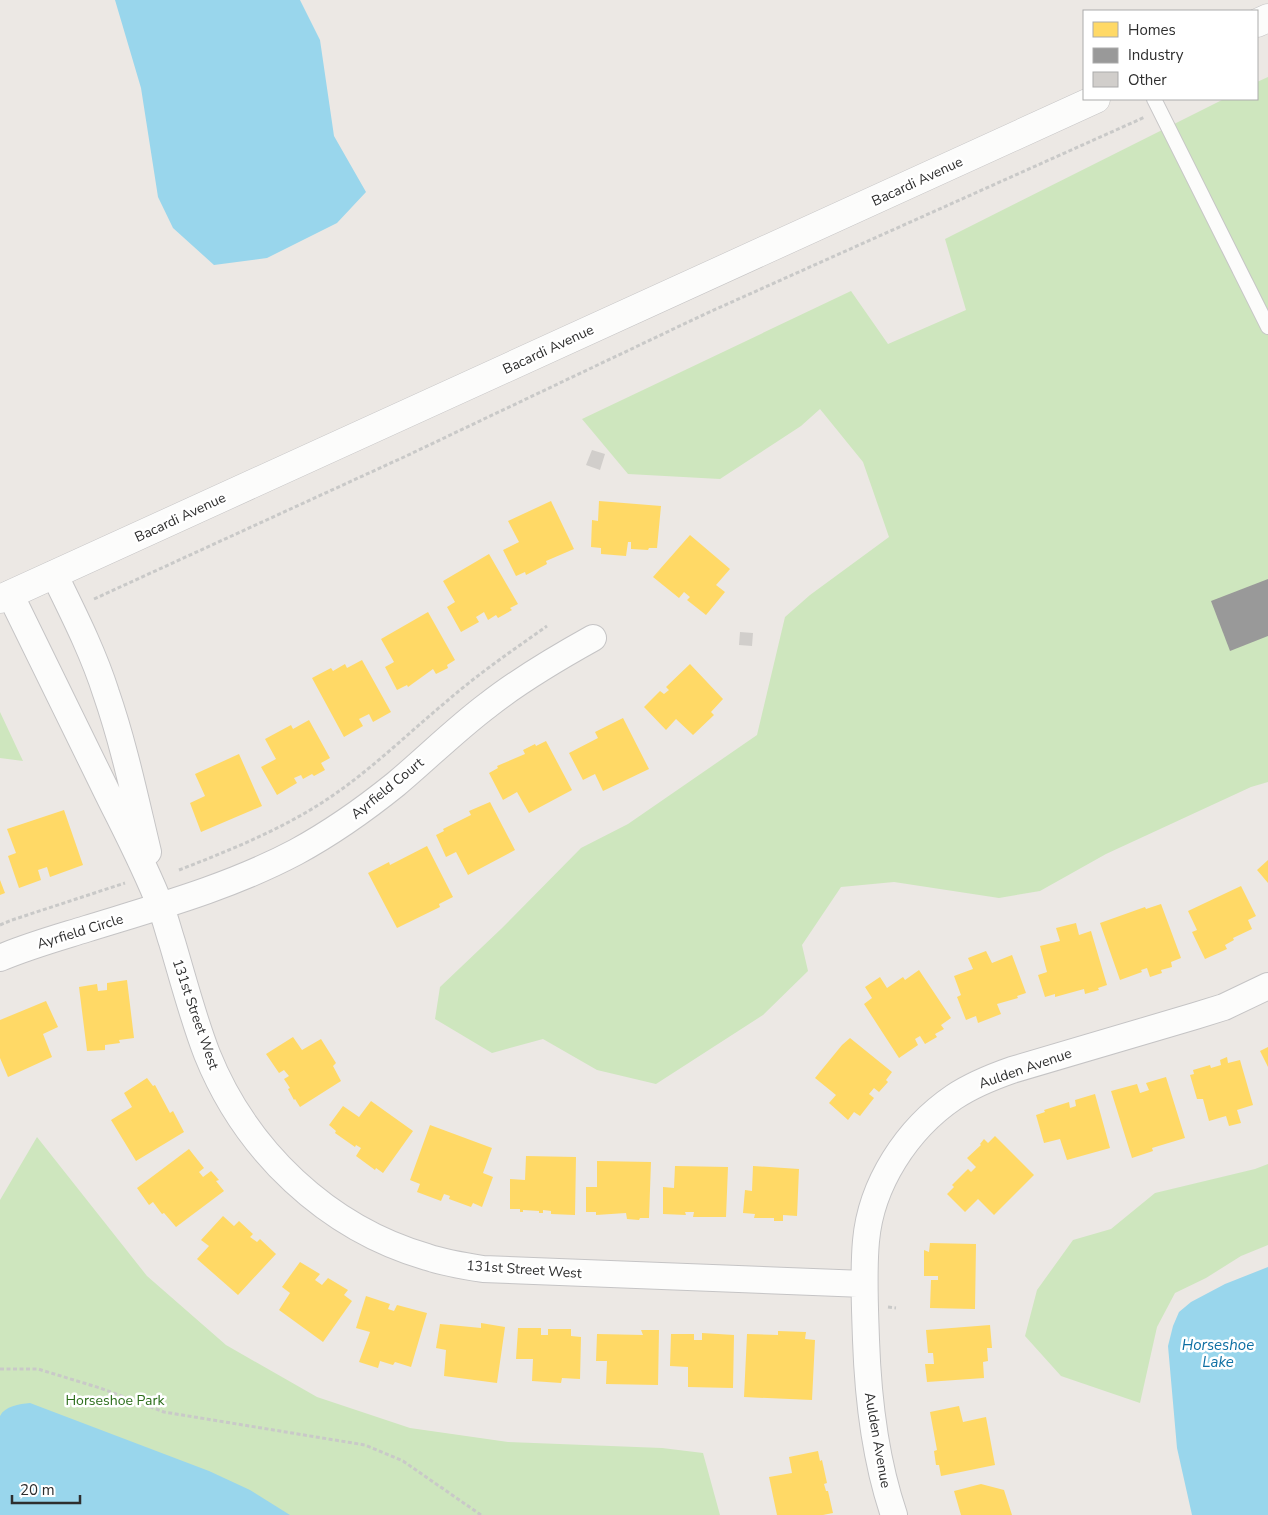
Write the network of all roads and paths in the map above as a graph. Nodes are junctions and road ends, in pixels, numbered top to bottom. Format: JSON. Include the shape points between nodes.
{"nodes":[{"id":1,"x":1094,"y":100,"type":"edge"},
{"id":2,"x":1157,"y":105,"type":"edge"},
{"id":3,"x":1268,"y":327,"type":"edge"},
{"id":4,"x":54,"y":574,"type":"junction"},
{"id":5,"x":5,"y":596,"type":"edge"},
{"id":6,"x":71,"y":610,"type":"junction"},
{"id":7,"x":547,"y":626,"type":"dead end"},
{"id":8,"x":593,"y":638,"type":"dead end"},
{"id":9,"x":178,"y":870,"type":"dead end"},
{"id":10,"x":126,"y":884,"type":"dead end"},
{"id":11,"x":161,"y":906,"type":"junction"},
{"id":12,"x":0,"y":925,"type":"edge"},
{"id":13,"x":0,"y":958,"type":"edge"},
{"id":14,"x":1268,"y":986,"type":"edge"},
{"id":15,"x":864,"y":1284,"type":"junction"},
{"id":16,"x":887,"y":1307,"type":"dead end"},
{"id":17,"x":896,"y":1308,"type":"dead end"},
{"id":18,"x":0,"y":1369,"type":"edge"},
{"id":19,"x":481,"y":1515,"type":"edge"},
{"id":20,"x":894,"y":1515,"type":"edge"}],
"edges":[{"from":1,"to":4,"type":"street","name":"Bacardi Avenue"},
{"from":2,"to":3,"type":"lane"},
{"from":2,"to":6,"type":"path"},
{"from":4,"to":5,"type":"street","name":"Bacardi Avenue"},
{"from":4,"to":6,"type":"street"},
{"from":5,"to":11,"type":"street","name":"131st Street West"},
{"from":6,"to":11,"type":"street","via":[[98,670],[122,745]]},
{"from":7,"to":9,"type":"path","via":[[448,699],[375,764],[322,802],[272,831]]},
{"from":8,"to":11,"type":"street","name":"Ayrfield Court","via":[[543,666],[489,704],[396,784],[330,831],[260,870]]},
{"from":10,"to":12,"type":"path"},
{"from":11,"to":13,"type":"street","name":"Ayrfield Circle"},
{"from":11,"to":15,"type":"street","name":"131st Street West","via":[[218,1080],[242,1120],[283,1172],[350,1224],[428,1258],[483,1269]]},
{"from":14,"to":15,"type":"street","name":"Aulden Avenue","via":[[1231,1004],[1195,1016],[998,1074],[954,1097],[906,1142],[884,1179],[870,1219]]},
{"from":15,"to":20,"type":"street","name":"Aulden Avenue","via":[[873,1421]]},
{"from":16,"to":17,"type":"path"},
{"from":18,"to":19,"type":"path","via":[[38,1369],[164,1412],[365,1445],[403,1461]]}]}
